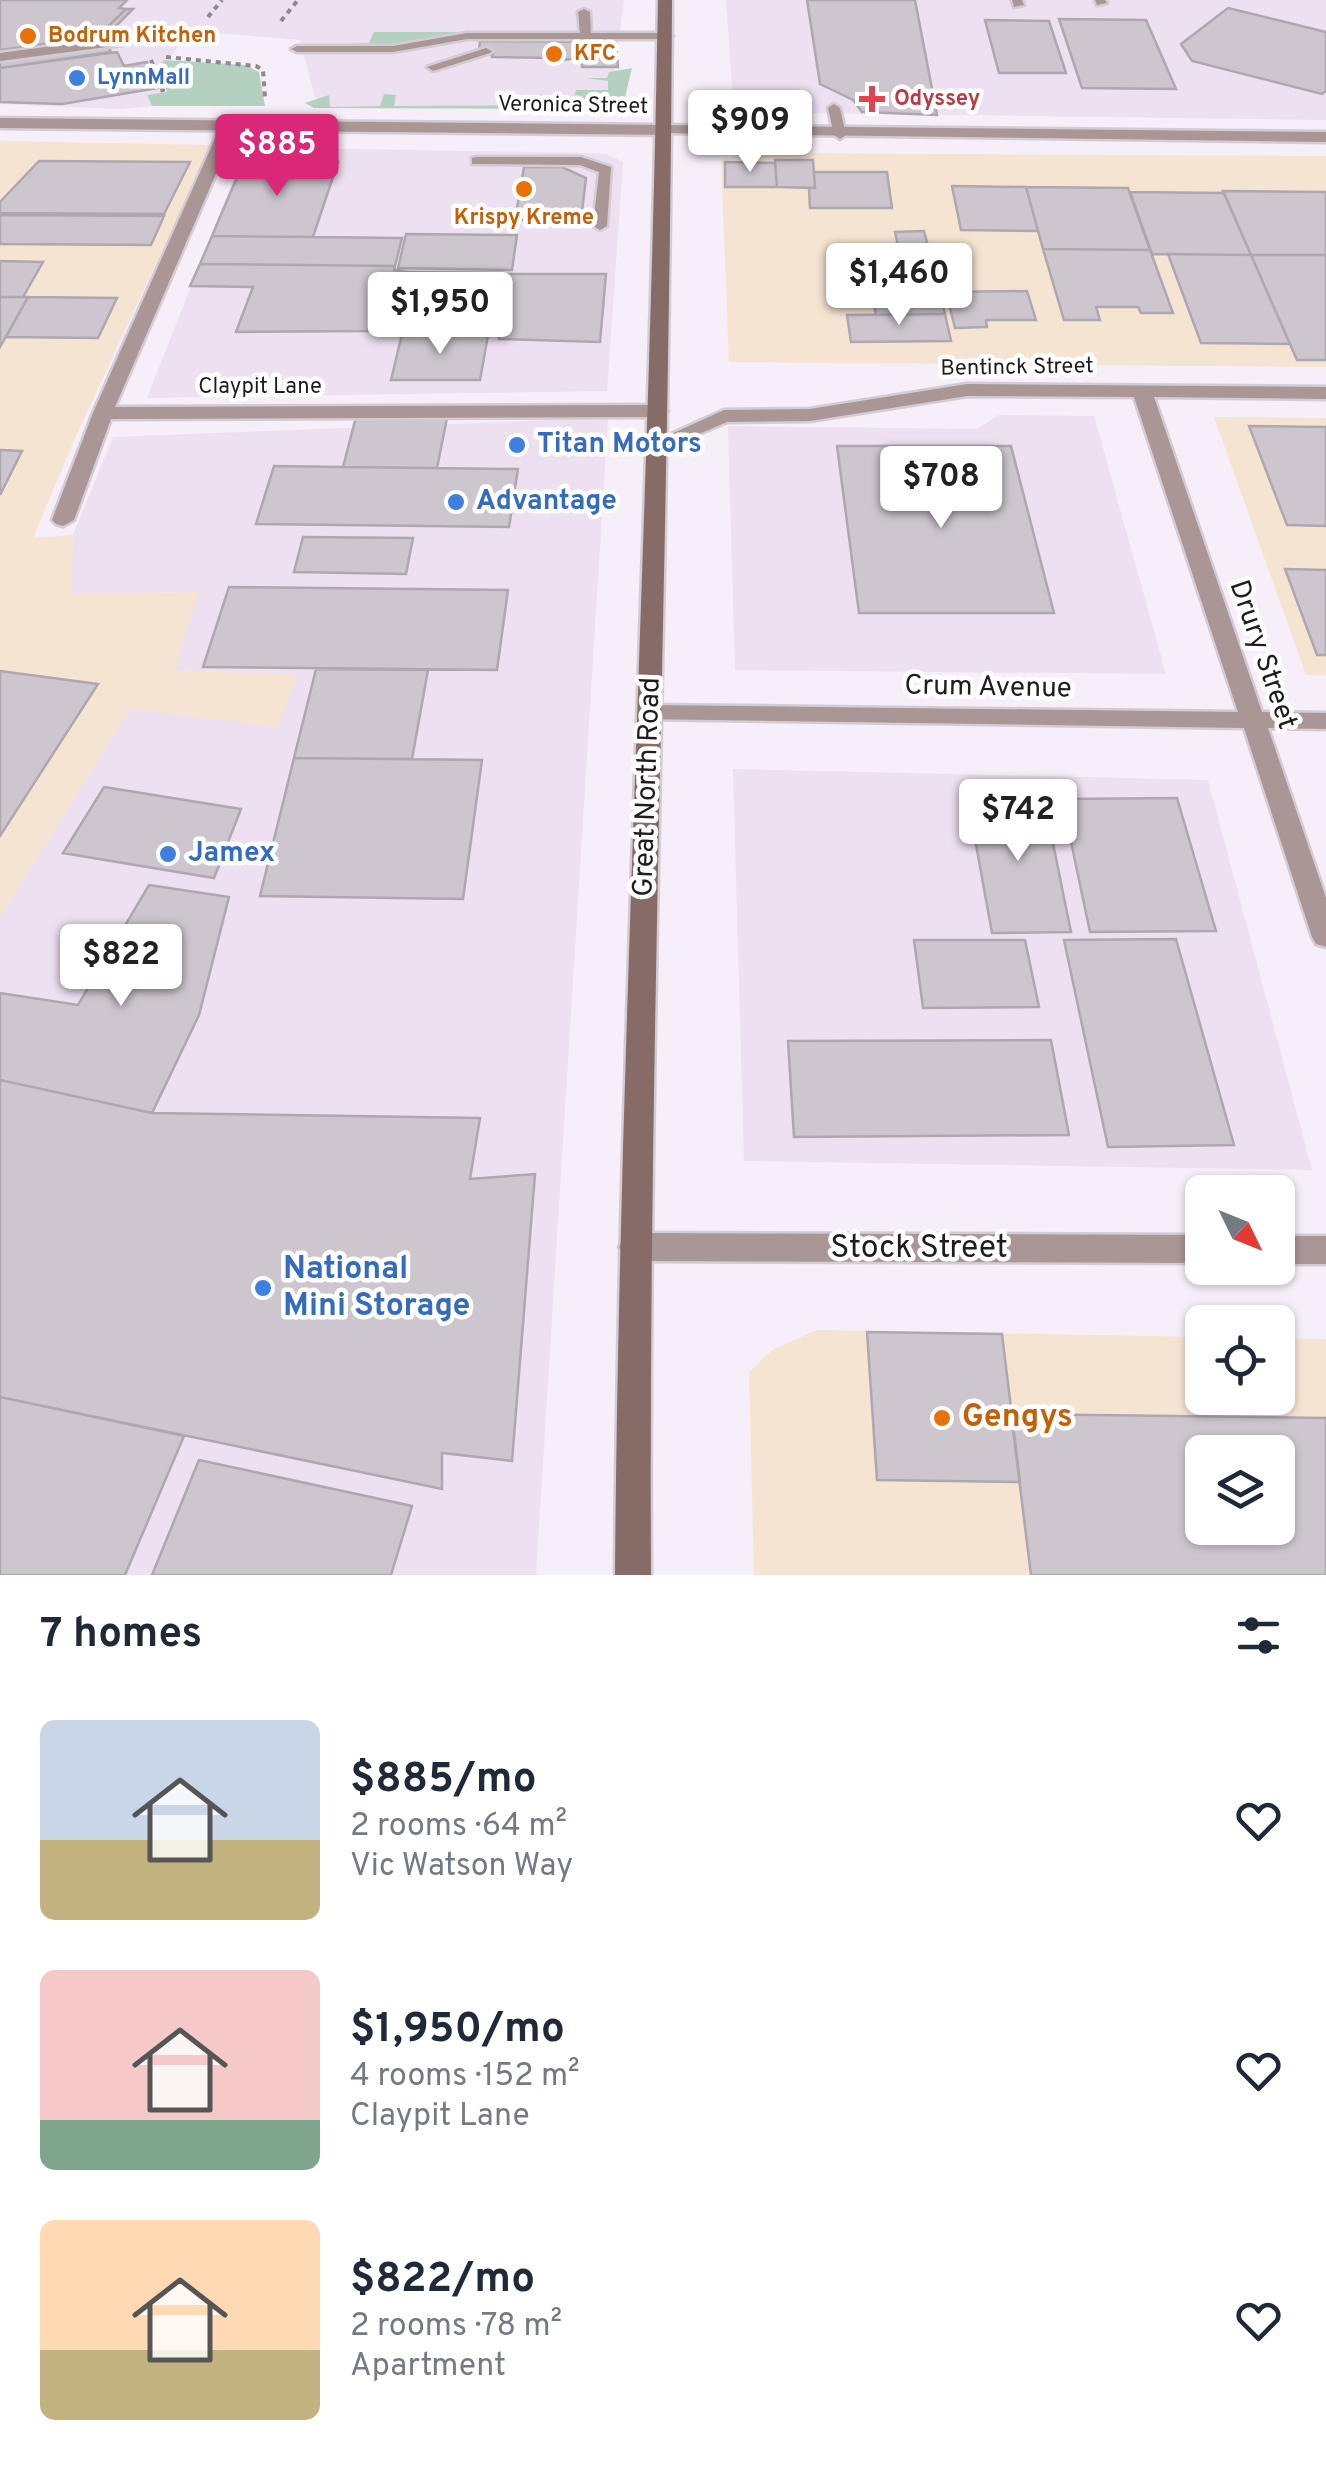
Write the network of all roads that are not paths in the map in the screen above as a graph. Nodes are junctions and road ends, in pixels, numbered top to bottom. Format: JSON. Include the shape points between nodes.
{"nodes":[{"id":1,"x":665,"y":0,"type":"edge"},
{"id":2,"x":584,"y":12,"type":"dead end"},
{"id":3,"x":146,"y":34,"type":"dead end"},
{"id":4,"x":667,"y":36,"type":"junction"},
{"id":5,"x":448,"y":37,"type":"junction"},
{"id":6,"x":586,"y":37,"type":"junction"},
{"id":7,"x":297,"y":49,"type":"dead end"},
{"id":8,"x":486,"y":50,"type":"dead end"},
{"id":9,"x":0,"y":57,"type":"edge"},
{"id":10,"x":382,"y":58,"type":"dead end"},
{"id":11,"x":433,"y":67,"type":"dead end"},
{"id":12,"x":834,"y":108,"type":"dead end"},
{"id":13,"x":0,"y":123,"type":"edge"},
{"id":14,"x":229,"y":125,"type":"junction"},
{"id":15,"x":666,"y":130,"type":"junction"},
{"id":16,"x":840,"y":135,"type":"junction"},
{"id":17,"x":1326,"y":137,"type":"edge"},
{"id":18,"x":477,"y":160,"type":"dead end"},
{"id":19,"x":600,"y":226,"type":"dead end"},
{"id":20,"x":1142,"y":391,"type":"junction"},
{"id":21,"x":1326,"y":392,"type":"edge"},
{"id":22,"x":658,"y":411,"type":"junction"},
{"id":23,"x":103,"y":413,"type":"junction"},
{"id":24,"x":657,"y":445,"type":"junction"},
{"id":25,"x":63,"y":520,"type":"dead end"},
{"id":26,"x":650,"y":713,"type":"junction"},
{"id":27,"x":1253,"y":720,"type":"junction"},
{"id":28,"x":1326,"y":721,"type":"edge"},
{"id":29,"x":1326,"y":937,"type":"edge"},
{"id":30,"x":635,"y":1247,"type":"junction"},
{"id":31,"x":1185,"y":1250,"type":"edge"},
{"id":32,"x":1295,"y":1250,"type":"edge"},
{"id":33,"x":1326,"y":1250,"type":"edge"},
{"id":34,"x":632,"y":1575,"type":"edge"}],
"edges":[{"from":1,"to":4,"type":"main road","name":"Great North Road"},
{"from":2,"to":6,"type":"lane"},
{"from":3,"to":9,"type":"street"},
{"from":4,"to":6,"type":"lane"},
{"from":4,"to":15,"type":"main road","name":"Great North Road"},
{"from":5,"to":6,"type":"lane"},
{"from":5,"to":7,"type":"lane","via":[[393,49]]},
{"from":5,"to":10,"type":"lane","via":[[422,51]]},
{"from":8,"to":11,"type":"lane"},
{"from":12,"to":16,"type":"lane"},
{"from":13,"to":14,"type":"street","name":"Veronica Street"},
{"from":14,"to":15,"type":"street","name":"Veronica Street"},
{"from":14,"to":23,"type":"street"},
{"from":15,"to":16,"type":"street","name":"Veronica Street"},
{"from":15,"to":22,"type":"main road","name":"Great North Road"},
{"from":16,"to":17,"type":"street","name":"Veronica Street"},
{"from":18,"to":19,"type":"lane","via":[[582,161],[606,170]]},
{"from":20,"to":21,"type":"street","name":"Bentinck Street"},
{"from":20,"to":24,"type":"street","name":"Bentinck Street","via":[[967,390],[810,414],[724,416]]},
{"from":20,"to":27,"type":"street","name":"Drury Street"},
{"from":22,"to":23,"type":"street","name":"Claypit Lane"},
{"from":22,"to":24,"type":"main road","name":"Great North Road"},
{"from":23,"to":25,"type":"street"},
{"from":24,"to":26,"type":"main road","name":"Great North Road"},
{"from":26,"to":27,"type":"street","name":"Crum Avenue"},
{"from":26,"to":30,"type":"main road","name":"Great North Road"},
{"from":27,"to":28,"type":"street","name":"Crum Avenue"},
{"from":27,"to":29,"type":"street","name":"Drury Street"},
{"from":30,"to":31,"type":"street","name":"Stock Street"},
{"from":30,"to":34,"type":"main road","name":"Great North Road"},
{"from":32,"to":33,"type":"street"}]}
